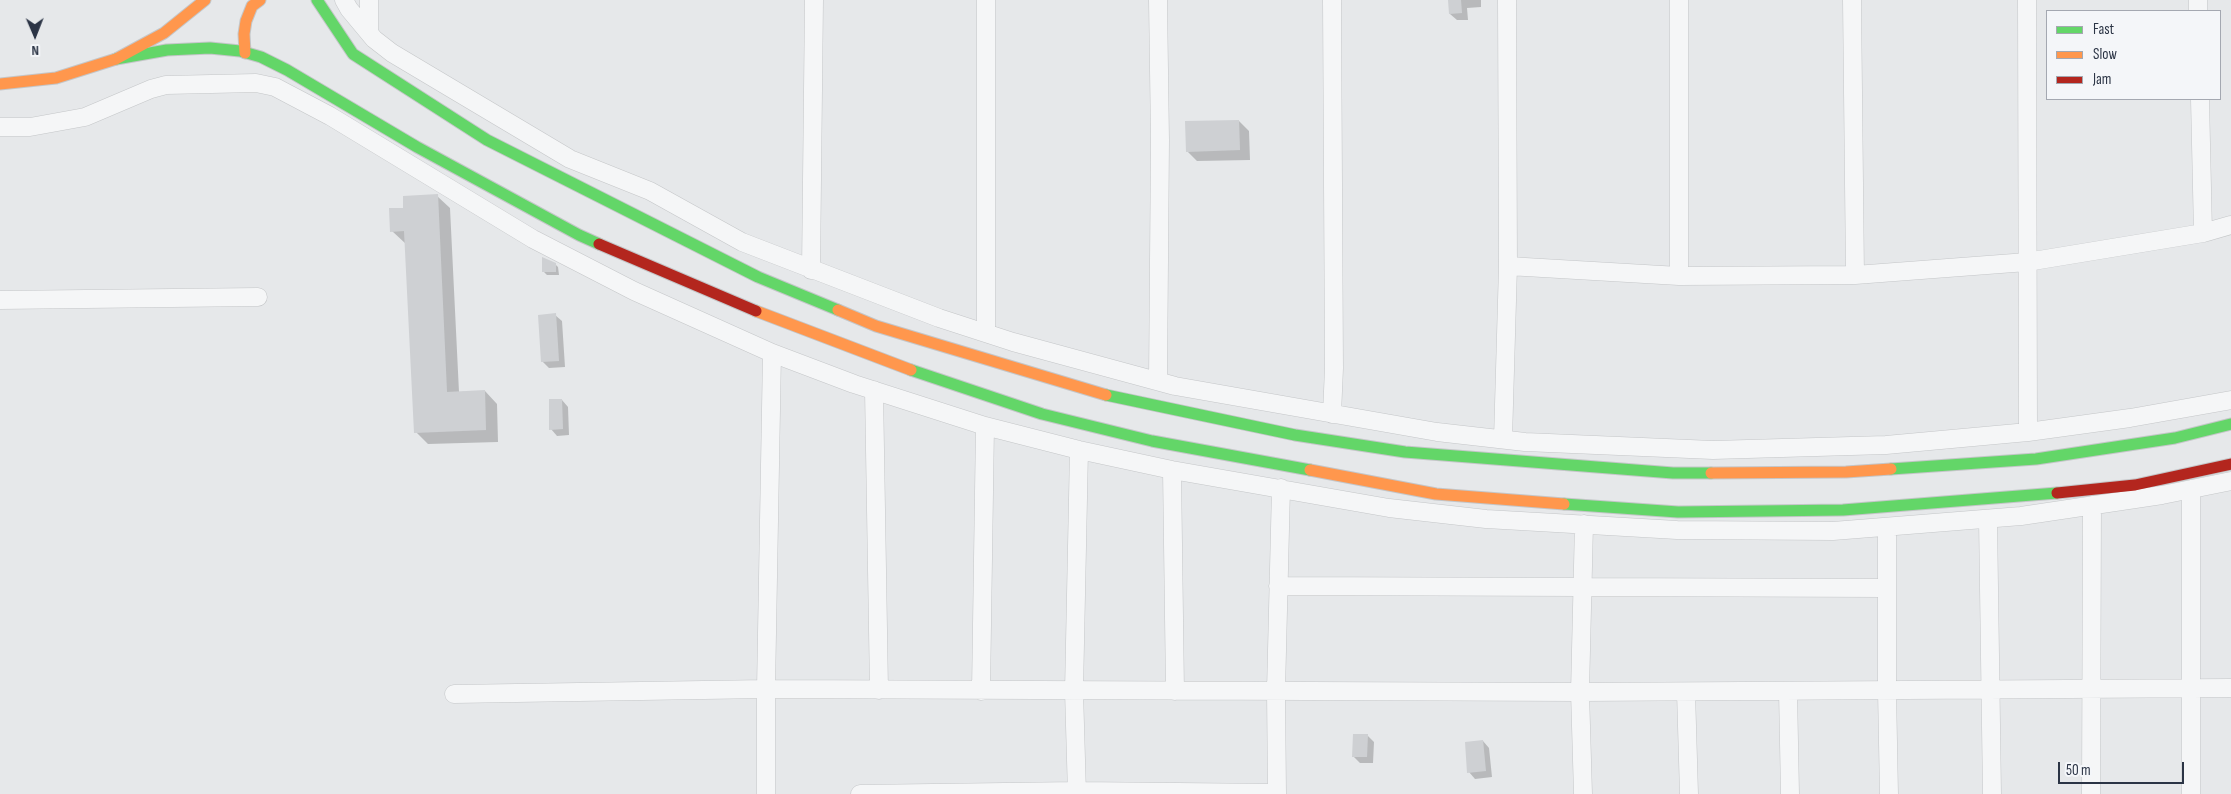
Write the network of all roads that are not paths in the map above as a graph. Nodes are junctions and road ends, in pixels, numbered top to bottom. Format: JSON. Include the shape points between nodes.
{"nodes":[{"id":1,"x":205,"y":0,"type":"edge"},
{"id":2,"x":260,"y":0,"type":"edge"},
{"id":3,"x":317,"y":0,"type":"edge"},
{"id":4,"x":344,"y":0,"type":"edge"},
{"id":5,"x":369,"y":0,"type":"edge"},
{"id":6,"x":814,"y":0,"type":"edge"},
{"id":7,"x":986,"y":0,"type":"edge"},
{"id":8,"x":1158,"y":0,"type":"edge"},
{"id":9,"x":1332,"y":0,"type":"edge"},
{"id":10,"x":1507,"y":0,"type":"edge"},
{"id":11,"x":1678,"y":0,"type":"edge"},
{"id":12,"x":1852,"y":0,"type":"edge"},
{"id":13,"x":2027,"y":0,"type":"edge"},
{"id":14,"x":355,"y":9,"type":"edge"},
{"id":15,"x":369,"y":32,"type":"junction"},
{"id":16,"x":245,"y":53,"type":"junction"},
{"id":17,"x":116,"y":59,"type":"junction"},
{"id":18,"x":0,"y":84,"type":"edge"},
{"id":19,"x":2200,"y":100,"type":"edge"},
{"id":20,"x":0,"y":127,"type":"edge"},
{"id":21,"x":2231,"y":225,"type":"edge"},
{"id":22,"x":2203,"y":233,"type":"junction"},
{"id":23,"x":2027,"y":262,"type":"junction"},
{"id":24,"x":1508,"y":266,"type":"junction"},
{"id":25,"x":811,"y":270,"type":"junction"},
{"id":26,"x":1854,"y":275,"type":"junction"},
{"id":27,"x":1678,"y":276,"type":"junction"},
{"id":28,"x":258,"y":297,"type":"dead end"},
{"id":29,"x":0,"y":300,"type":"edge"},
{"id":30,"x":986,"y":333,"type":"junction"},
{"id":31,"x":772,"y":353,"type":"junction"},
{"id":32,"x":1158,"y":381,"type":"junction"},
{"id":33,"x":874,"y":390,"type":"junction"},
{"id":34,"x":2231,"y":400,"type":"edge"},
{"id":35,"x":1332,"y":414,"type":"junction"},
{"id":36,"x":2231,"y":424,"type":"edge"},
{"id":37,"x":985,"y":426,"type":"junction"},
{"id":38,"x":2028,"y":432,"type":"junction"},
{"id":39,"x":1503,"y":439,"type":"junction"},
{"id":40,"x":1079,"y":450,"type":"junction"},
{"id":41,"x":2231,"y":464,"type":"edge"},
{"id":42,"x":1172,"y":470,"type":"junction"},
{"id":43,"x":2231,"y":481,"type":"edge"},
{"id":44,"x":1281,"y":488,"type":"junction"},
{"id":45,"x":2191,"y":489,"type":"junction"},
{"id":46,"x":2092,"y":505,"type":"junction"},
{"id":47,"x":1988,"y":518,"type":"junction"},
{"id":48,"x":1584,"y":524,"type":"junction"},
{"id":49,"x":1887,"y":527,"type":"junction"},
{"id":50,"x":1278,"y":586,"type":"junction"},
{"id":51,"x":1582,"y":588,"type":"junction"},
{"id":52,"x":1887,"y":588,"type":"junction"},
{"id":53,"x":2191,"y":688,"type":"junction"},
{"id":54,"x":2231,"y":688,"type":"edge"},
{"id":55,"x":766,"y":689,"type":"junction"},
{"id":56,"x":2092,"y":689,"type":"junction"},
{"id":57,"x":879,"y":690,"type":"junction"},
{"id":58,"x":981,"y":690,"type":"junction"},
{"id":59,"x":1990,"y":690,"type":"junction"},
{"id":60,"x":1074,"y":691,"type":"junction"},
{"id":61,"x":1175,"y":691,"type":"junction"},
{"id":62,"x":1276,"y":691,"type":"junction"},
{"id":63,"x":1788,"y":691,"type":"junction"},
{"id":64,"x":1887,"y":691,"type":"junction"},
{"id":65,"x":1580,"y":692,"type":"junction"},
{"id":66,"x":1686,"y":692,"type":"junction"},
{"id":67,"x":454,"y":694,"type":"dead end"},
{"id":68,"x":1077,"y":792,"type":"edge"},
{"id":69,"x":766,"y":794,"type":"edge"},
{"id":70,"x":860,"y":794,"type":"edge"},
{"id":71,"x":1277,"y":794,"type":"edge"},
{"id":72,"x":1582,"y":794,"type":"edge"},
{"id":73,"x":1689,"y":794,"type":"edge"},
{"id":74,"x":1790,"y":794,"type":"edge"},
{"id":75,"x":1889,"y":794,"type":"edge"},
{"id":76,"x":1992,"y":794,"type":"edge"},
{"id":77,"x":2091,"y":794,"type":"edge"},
{"id":78,"x":2191,"y":794,"type":"edge"}],
"edges":[{"from":1,"to":17,"type":"main road","via":[[164,33]]},
{"from":2,"to":16,"type":"main road","via":[[252,6],[246,21]]},
{"from":3,"to":36,"type":"main road","via":[[352,54],[487,140],[684,241],[758,277],[876,326],[1106,395],[1295,435],[1405,452],[1673,473],[1846,472],[2036,459],[2175,438]]},
{"from":4,"to":14,"type":"street"},
{"from":5,"to":15,"type":"street"},
{"from":6,"to":25,"type":"street"},
{"from":7,"to":30,"type":"street"},
{"from":8,"to":32,"type":"street"},
{"from":9,"to":35,"type":"street"},
{"from":10,"to":24,"type":"street"},
{"from":11,"to":27,"type":"street"},
{"from":12,"to":26,"type":"street"},
{"from":13,"to":23,"type":"street"},
{"from":14,"to":15,"type":"street"},
{"from":15,"to":25,"type":"street","via":[[392,53],[570,159],[650,191],[742,242]]},
{"from":16,"to":17,"type":"main road","via":[[210,48],[167,50]]},
{"from":16,"to":41,"type":"main road","via":[[287,70],[417,147],[579,235],[732,301],[913,371],[1042,414],[1152,441],[1436,494],[1678,512],[1843,510],[2015,498],[2135,485]]},
{"from":17,"to":18,"type":"main road","via":[[56,78]]},
{"from":19,"to":22,"type":"street"},
{"from":20,"to":31,"type":"street","via":[[30,127],[85,117],[166,85],[256,83],[274,88],[330,116],[533,239],[634,291]]},
{"from":21,"to":22,"type":"street"},
{"from":22,"to":23,"type":"street"},
{"from":23,"to":26,"type":"street"},
{"from":23,"to":38,"type":"street"},
{"from":24,"to":27,"type":"street"},
{"from":24,"to":39,"type":"street"},
{"from":25,"to":30,"type":"street"},
{"from":26,"to":27,"type":"street"},
{"from":28,"to":29,"type":"street"},
{"from":30,"to":32,"type":"street"},
{"from":31,"to":33,"type":"street"},
{"from":31,"to":55,"type":"street"},
{"from":32,"to":35,"type":"street"},
{"from":33,"to":37,"type":"street"},
{"from":33,"to":57,"type":"street"},
{"from":34,"to":38,"type":"street"},
{"from":35,"to":39,"type":"street","via":[[1437,432]]},
{"from":37,"to":40,"type":"street"},
{"from":37,"to":58,"type":"street"},
{"from":38,"to":39,"type":"street","via":[[1886,445],[1713,450]]},
{"from":40,"to":42,"type":"street"},
{"from":40,"to":60,"type":"street"},
{"from":42,"to":44,"type":"street"},
{"from":42,"to":61,"type":"street"},
{"from":43,"to":45,"type":"street"},
{"from":44,"to":48,"type":"street","via":[[1388,508],[1486,519]]},
{"from":44,"to":50,"type":"street"},
{"from":45,"to":46,"type":"street"},
{"from":45,"to":53,"type":"street"},
{"from":46,"to":47,"type":"street"},
{"from":46,"to":56,"type":"street"},
{"from":47,"to":49,"type":"street"},
{"from":47,"to":59,"type":"street"},
{"from":48,"to":49,"type":"street","via":[[1758,531]]},
{"from":48,"to":51,"type":"street"},
{"from":49,"to":52,"type":"street"},
{"from":50,"to":51,"type":"street"},
{"from":50,"to":62,"type":"street"},
{"from":51,"to":52,"type":"street"},
{"from":51,"to":65,"type":"street"},
{"from":52,"to":64,"type":"street"},
{"from":53,"to":54,"type":"street"},
{"from":53,"to":56,"type":"street"},
{"from":53,"to":78,"type":"street"},
{"from":55,"to":57,"type":"street"},
{"from":55,"to":67,"type":"street"},
{"from":55,"to":69,"type":"street"},
{"from":56,"to":59,"type":"street"},
{"from":56,"to":77,"type":"street"},
{"from":57,"to":58,"type":"street"},
{"from":58,"to":60,"type":"street"},
{"from":59,"to":64,"type":"street"},
{"from":59,"to":76,"type":"street"},
{"from":60,"to":61,"type":"street"},
{"from":60,"to":68,"type":"street"},
{"from":61,"to":62,"type":"street"},
{"from":62,"to":65,"type":"street"},
{"from":62,"to":71,"type":"street"},
{"from":63,"to":64,"type":"street"},
{"from":63,"to":66,"type":"street"},
{"from":63,"to":74,"type":"street"},
{"from":64,"to":75,"type":"street"},
{"from":65,"to":66,"type":"street"},
{"from":65,"to":72,"type":"street"},
{"from":66,"to":73,"type":"street"},
{"from":68,"to":70,"type":"street"},
{"from":68,"to":71,"type":"street"}]}
